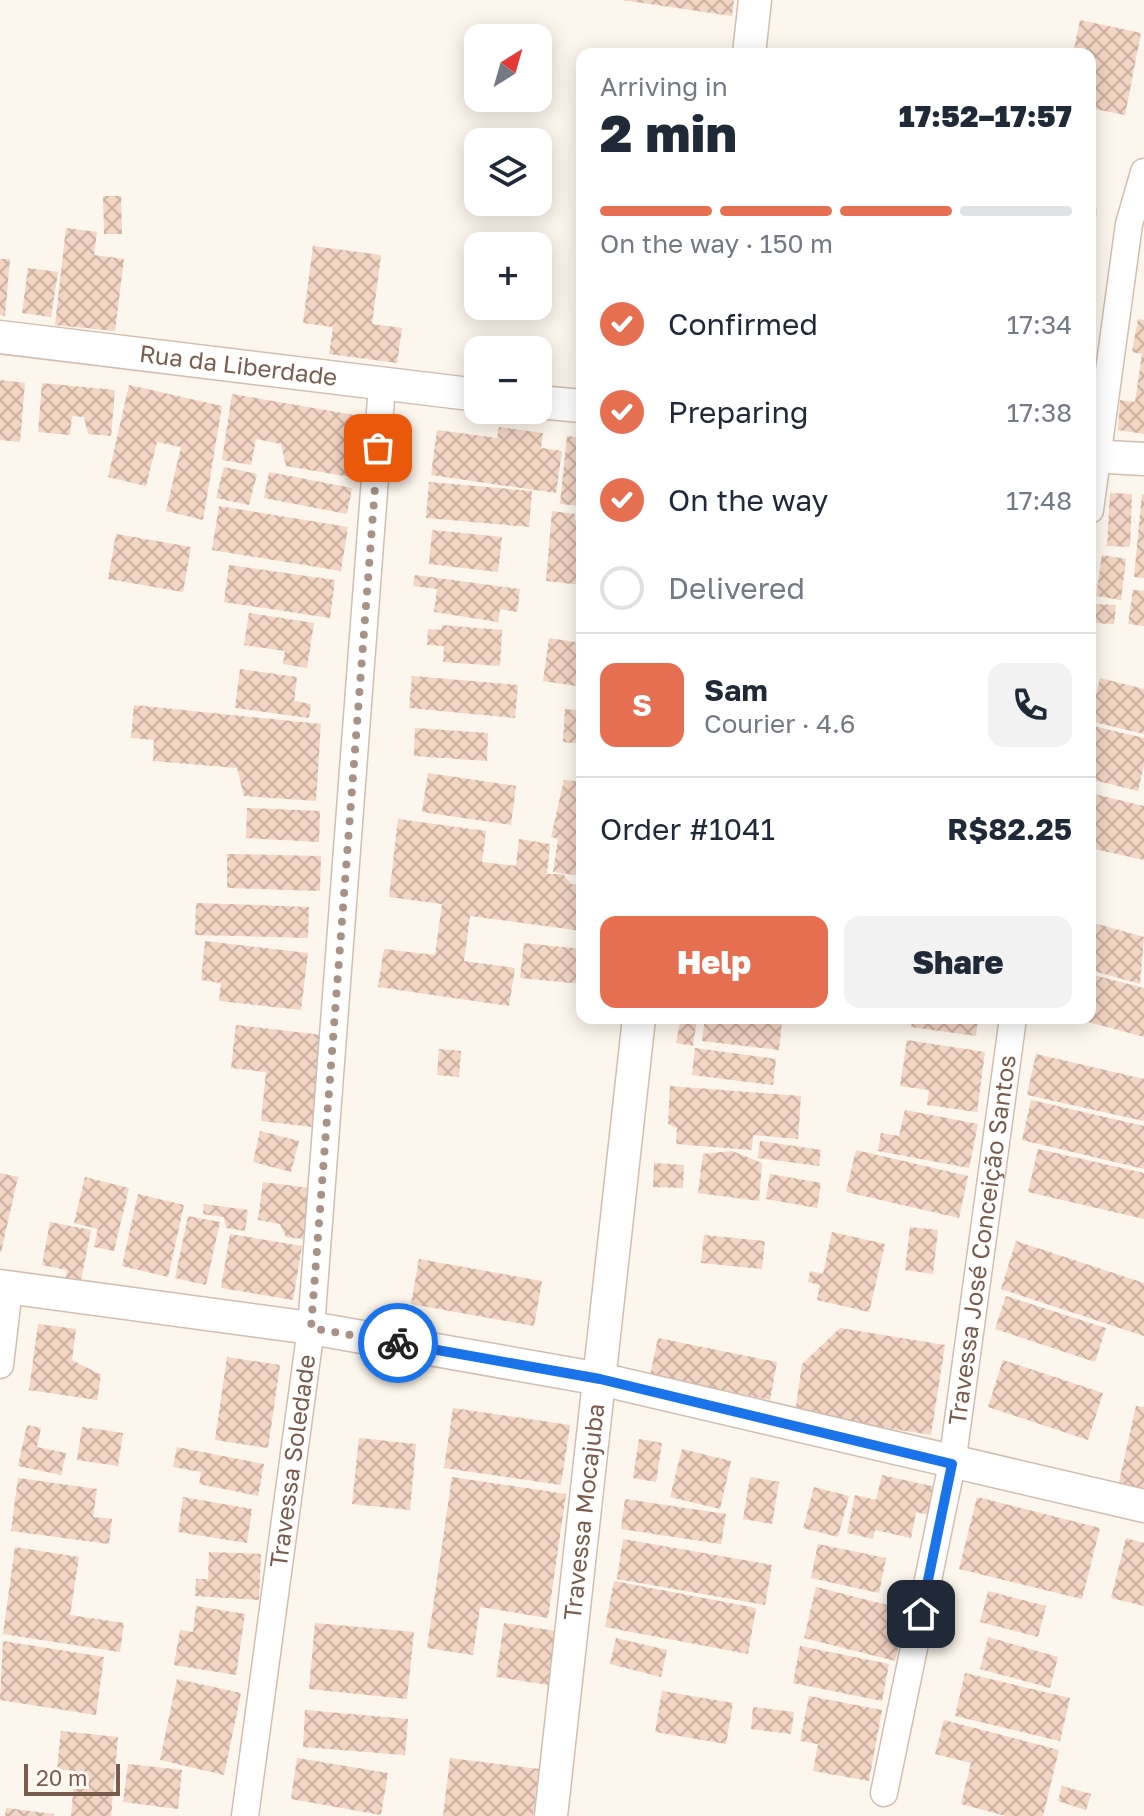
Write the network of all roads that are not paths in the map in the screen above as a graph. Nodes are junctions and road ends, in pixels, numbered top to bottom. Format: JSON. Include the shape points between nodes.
{"nodes":[{"id":1,"x":755,"y":0,"type":"edge"},
{"id":2,"x":750,"y":48,"type":"edge"},
{"id":3,"x":1144,"y":172,"type":"edge"},
{"id":4,"x":0,"y":337,"type":"edge"},
{"id":5,"x":382,"y":385,"type":"junction"},
{"id":6,"x":464,"y":394,"type":"edge"},
{"id":7,"x":552,"y":403,"type":"edge"},
{"id":8,"x":576,"y":405,"type":"edge"},
{"id":9,"x":1096,"y":443,"type":"edge"},
{"id":10,"x":1096,"y":456,"type":"edge"},
{"id":11,"x":1144,"y":459,"type":"edge"},
{"id":12,"x":638,"y":1024,"type":"edge"},
{"id":13,"x":1012,"y":1024,"type":"edge"},
{"id":14,"x":5,"y":1287,"type":"edge"},
{"id":15,"x":311,"y":1328,"type":"junction"},
{"id":16,"x":0,"y":1365,"type":"edge"},
{"id":17,"x":600,"y":1379,"type":"junction"},
{"id":18,"x":952,"y":1464,"type":"junction"},
{"id":19,"x":1144,"y":1506,"type":"edge"},
{"id":20,"x":884,"y":1793,"type":"dead end"},
{"id":21,"x":245,"y":1816,"type":"edge"},
{"id":22,"x":551,"y":1816,"type":"edge"}],
"edges":[{"from":1,"to":2,"type":"street"},
{"from":3,"to":9,"type":"street","via":[[1129,224]]},
{"from":4,"to":5,"type":"street","name":"Rua da Liberdade"},
{"from":5,"to":6,"type":"street","name":"Rua da Liberdade"},
{"from":5,"to":15,"type":"street","name":"Travessa Soledade"},
{"from":7,"to":8,"type":"street"},
{"from":10,"to":11,"type":"street"},
{"from":12,"to":17,"type":"street","name":"Travessa Mocajuba"},
{"from":13,"to":18,"type":"street","name":"Travessa José Conceição Santos"},
{"from":14,"to":15,"type":"street"},
{"from":14,"to":16,"type":"street"},
{"from":15,"to":17,"type":"street"},
{"from":15,"to":21,"type":"street","name":"Travessa Soledade"},
{"from":17,"to":18,"type":"street"},
{"from":17,"to":22,"type":"street","name":"Travessa Mocajuba"},
{"from":18,"to":19,"type":"street"},
{"from":18,"to":20,"type":"street","name":"Travessa José Conceição Santos"}]}
